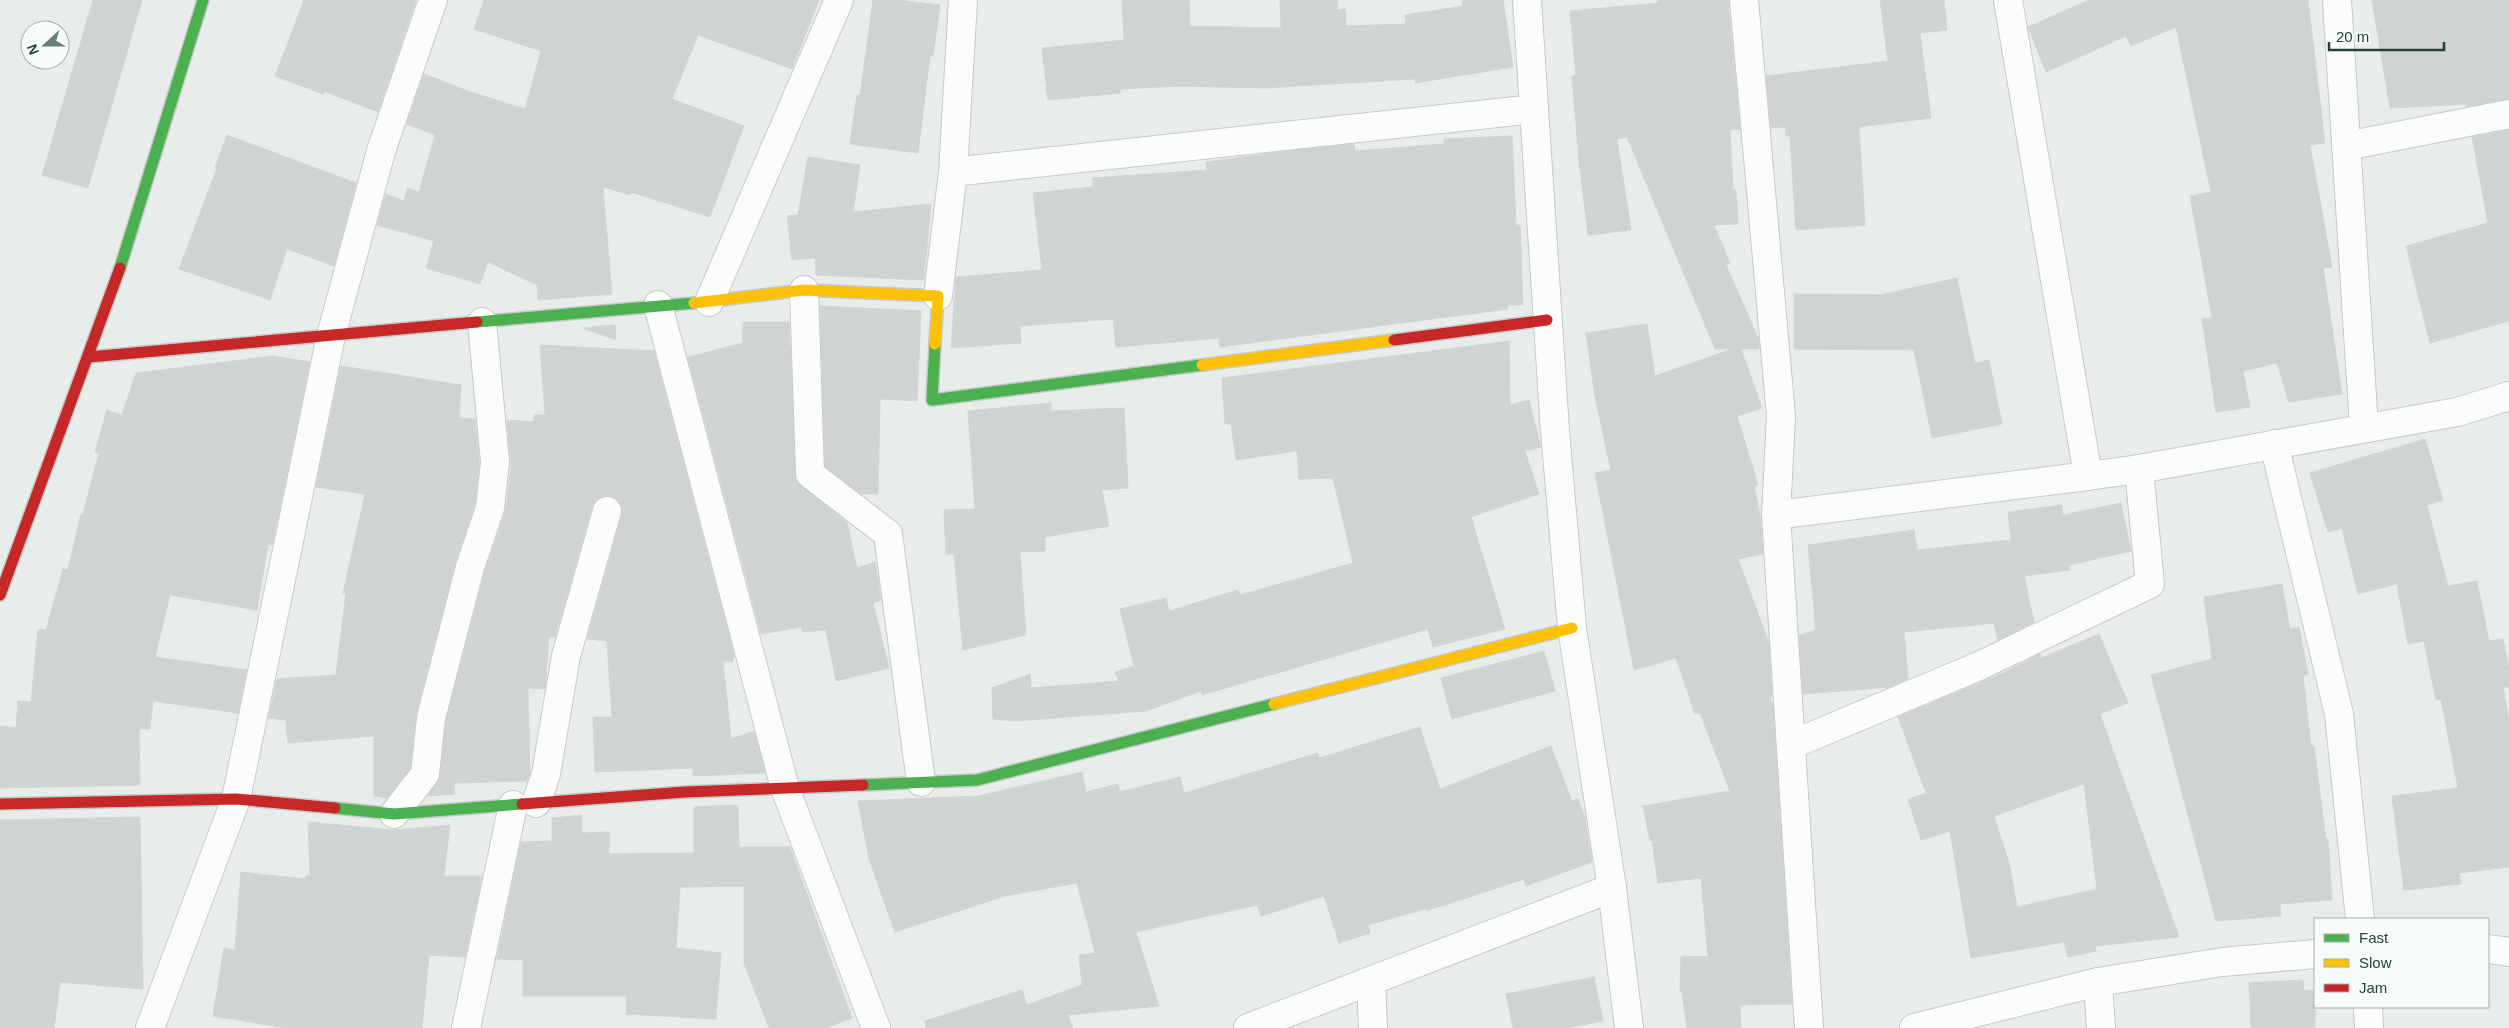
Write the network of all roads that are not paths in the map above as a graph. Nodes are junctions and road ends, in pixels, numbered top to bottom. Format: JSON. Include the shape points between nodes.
{"nodes":[{"id":1,"x":203,"y":0,"type":"edge"},
{"id":2,"x":433,"y":0,"type":"edge"},
{"id":3,"x":839,"y":0,"type":"edge"},
{"id":4,"x":963,"y":0,"type":"edge"},
{"id":5,"x":1528,"y":0,"type":"edge"},
{"id":6,"x":1744,"y":0,"type":"edge"},
{"id":7,"x":2008,"y":0,"type":"edge"},
{"id":8,"x":2337,"y":0,"type":"edge"},
{"id":9,"x":1534,"y":109,"type":"junction"},
{"id":10,"x":2509,"y":114,"type":"edge"},
{"id":11,"x":2346,"y":146,"type":"junction"},
{"id":12,"x":953,"y":172,"type":"junction"},
{"id":13,"x":804,"y":290,"type":"junction"},
{"id":14,"x":938,"y":296,"type":"junction"},
{"id":15,"x":709,"y":302,"type":"junction"},
{"id":16,"x":658,"y":305,"type":"junction"},
{"id":17,"x":1547,"y":320,"type":"junction"},
{"id":18,"x":482,"y":322,"type":"junction"},
{"id":19,"x":331,"y":336,"type":"junction"},
{"id":20,"x":88,"y":357,"type":"junction"},
{"id":21,"x":2509,"y":396,"type":"edge"},
{"id":22,"x":2364,"y":428,"type":"junction"},
{"id":23,"x":2274,"y":444,"type":"junction"},
{"id":24,"x":2139,"y":469,"type":"junction"},
{"id":25,"x":2088,"y":476,"type":"junction"},
{"id":26,"x":607,"y":511,"type":"dead end"},
{"id":27,"x":1776,"y":515,"type":"junction"},
{"id":28,"x":0,"y":595,"type":"edge"},
{"id":29,"x":1572,"y":628,"type":"junction"},
{"id":30,"x":1791,"y":745,"type":"junction"},
{"id":31,"x":921,"y":782,"type":"junction"},
{"id":32,"x":785,"y":788,"type":"junction"},
{"id":33,"x":236,"y":799,"type":"junction"},
{"id":34,"x":0,"y":804,"type":"edge"},
{"id":35,"x":524,"y":804,"type":"junction"},
{"id":36,"x":394,"y":814,"type":"junction"},
{"id":37,"x":1612,"y":888,"type":"junction"},
{"id":38,"x":2360,"y":918,"type":"edge"},
{"id":39,"x":2489,"y":948,"type":"edge"},
{"id":40,"x":2509,"y":952,"type":"edge"},
{"id":41,"x":2314,"y":954,"type":"edge"},
{"id":42,"x":1371,"y":982,"type":"junction"},
{"id":43,"x":2098,"y":982,"type":"junction"},
{"id":44,"x":2368,"y":1008,"type":"edge"},
{"id":45,"x":1275,"y":1023,"type":"edge"},
{"id":46,"x":150,"y":1028,"type":"edge"},
{"id":47,"x":466,"y":1028,"type":"edge"},
{"id":48,"x":876,"y":1028,"type":"edge"},
{"id":49,"x":1248,"y":1028,"type":"edge"},
{"id":50,"x":1373,"y":1028,"type":"edge"},
{"id":51,"x":1629,"y":1028,"type":"edge"},
{"id":52,"x":1809,"y":1028,"type":"edge"},
{"id":53,"x":1914,"y":1028,"type":"edge"},
{"id":54,"x":2101,"y":1028,"type":"edge"},
{"id":55,"x":2369,"y":1028,"type":"edge"}],
"edges":[{"from":1,"to":20,"type":"street","via":[[115,286]]},
{"from":2,"to":19,"type":"street","via":[[381,151]]},
{"from":3,"to":15,"type":"street"},
{"from":4,"to":12,"type":"street"},
{"from":5,"to":9,"type":"street"},
{"from":6,"to":27,"type":"street","via":[[1781,416]]},
{"from":7,"to":25,"type":"street"},
{"from":8,"to":11,"type":"street"},
{"from":9,"to":12,"type":"street"},
{"from":9,"to":17,"type":"street"},
{"from":10,"to":11,"type":"street"},
{"from":11,"to":22,"type":"street"},
{"from":12,"to":14,"type":"street"},
{"from":13,"to":14,"type":"street"},
{"from":13,"to":15,"type":"street"},
{"from":13,"to":31,"type":"street","via":[[810,474],[888,534]]},
{"from":14,"to":17,"type":"street","via":[[932,400]]},
{"from":15,"to":16,"type":"street"},
{"from":16,"to":18,"type":"street"},
{"from":16,"to":32,"type":"street"},
{"from":17,"to":29,"type":"street"},
{"from":18,"to":19,"type":"street"},
{"from":18,"to":36,"type":"street","via":[[496,462],[490,508],[470,567],[431,718],[425,774]]},
{"from":19,"to":20,"type":"street"},
{"from":19,"to":33,"type":"street"},
{"from":20,"to":28,"type":"street"},
{"from":21,"to":22,"type":"street","via":[[2457,412]]},
{"from":22,"to":23,"type":"street"},
{"from":23,"to":24,"type":"street"},
{"from":23,"to":38,"type":"street","via":[[2339,714]]},
{"from":24,"to":25,"type":"street"},
{"from":24,"to":30,"type":"street","via":[[2150,584],[1980,666]]},
{"from":25,"to":27,"type":"street"},
{"from":26,"to":35,"type":"street","via":[[566,656],[546,774]]},
{"from":27,"to":30,"type":"street"},
{"from":29,"to":31,"type":"street","via":[[977,780]]},
{"from":29,"to":37,"type":"street"},
{"from":30,"to":52,"type":"street"},
{"from":31,"to":32,"type":"street"},
{"from":32,"to":35,"type":"street"},
{"from":32,"to":48,"type":"street"},
{"from":33,"to":34,"type":"street"},
{"from":33,"to":36,"type":"street"},
{"from":33,"to":46,"type":"street"},
{"from":35,"to":36,"type":"street"},
{"from":35,"to":47,"type":"street"},
{"from":37,"to":42,"type":"street"},
{"from":37,"to":51,"type":"street"},
{"from":39,"to":40,"type":"street"},
{"from":41,"to":43,"type":"street","via":[[2222,962]]},
{"from":42,"to":45,"type":"street"},
{"from":42,"to":50,"type":"street"},
{"from":43,"to":53,"type":"street"},
{"from":43,"to":54,"type":"street"},
{"from":44,"to":55,"type":"street"},
{"from":45,"to":49,"type":"street"}]}
